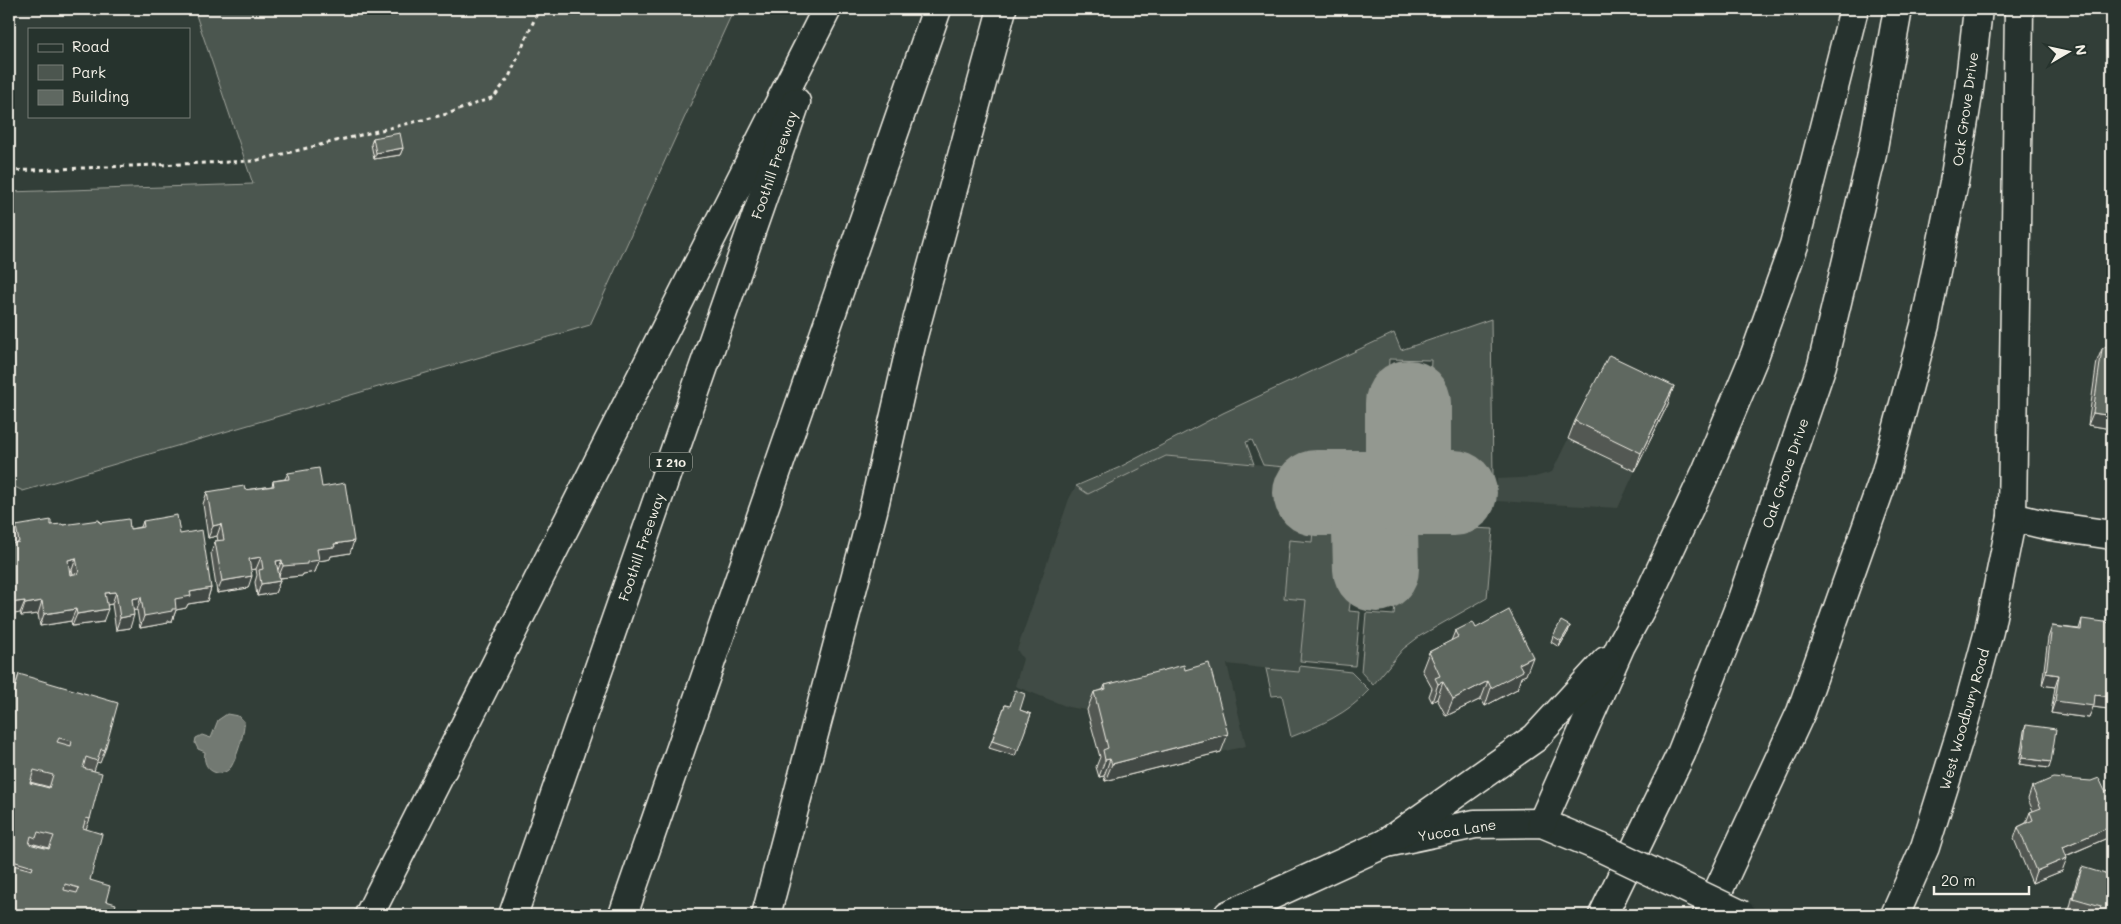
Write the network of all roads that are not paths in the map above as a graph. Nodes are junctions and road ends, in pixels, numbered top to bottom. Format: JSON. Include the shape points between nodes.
{"nodes":[{"id":1,"x":828,"y":9,"type":"edge"},
{"id":2,"x":937,"y":9,"type":"edge"},
{"id":3,"x":1002,"y":9,"type":"edge"},
{"id":4,"x":1854,"y":9,"type":"edge"},
{"id":5,"x":1898,"y":9,"type":"edge"},
{"id":6,"x":1978,"y":9,"type":"edge"},
{"id":7,"x":2019,"y":9,"type":"edge"},
{"id":8,"x":2012,"y":517,"type":"junction"},
{"id":9,"x":2112,"y":536,"type":"edge"},
{"id":10,"x":1621,"y":645,"type":"junction"},
{"id":11,"x":1542,"y":823,"type":"junction"},
{"id":12,"x":1386,"y":844,"type":"junction"},
{"id":13,"x":369,"y":915,"type":"edge"},
{"id":14,"x":513,"y":915,"type":"edge"},
{"id":15,"x":623,"y":915,"type":"edge"},
{"id":16,"x":766,"y":915,"type":"edge"},
{"id":17,"x":1228,"y":915,"type":"edge"},
{"id":18,"x":1603,"y":915,"type":"edge"},
{"id":19,"x":1707,"y":915,"type":"edge"},
{"id":20,"x":1742,"y":915,"type":"edge"},
{"id":21,"x":1895,"y":915,"type":"edge"}],
"edges":[{"from":1,"to":13,"type":"main road"},
{"from":1,"to":14,"type":"main road","name":"Foothill Freeway","number":"I 210"},
{"from":2,"to":15,"type":"main road"},
{"from":3,"to":16,"type":"main road","via":[[913,336],[873,511]]},
{"from":4,"to":10,"type":"main road","via":[[1794,245],[1754,357],[1706,472],[1651,590]]},
{"from":5,"to":18,"type":"main road","name":"Oak Grove Drive","via":[[1870,159],[1822,365],[1740,605],[1692,728]]},
{"from":6,"to":19,"type":"main road","name":"Oak Grove Drive","via":[[1952,192],[1925,325],[1885,475],[1801,712]]},
{"from":7,"to":8,"type":"main road","name":"West Woodbury Road"},
{"from":8,"to":9,"type":"main road"},
{"from":8,"to":21,"type":"main road","name":"West Woodbury Road","via":[[1989,631],[1965,719],[1925,848]]},
{"from":10,"to":11,"type":"main road"},
{"from":10,"to":12,"type":"main road","via":[[1535,738]]},
{"from":11,"to":12,"type":"main road","name":"Yucca Lane","via":[[1475,824]]},
{"from":11,"to":20,"type":"main road","name":"Yucca Lane","bridge":true},
{"from":12,"to":17,"type":"main road","name":"Yucca Lane"}]}
